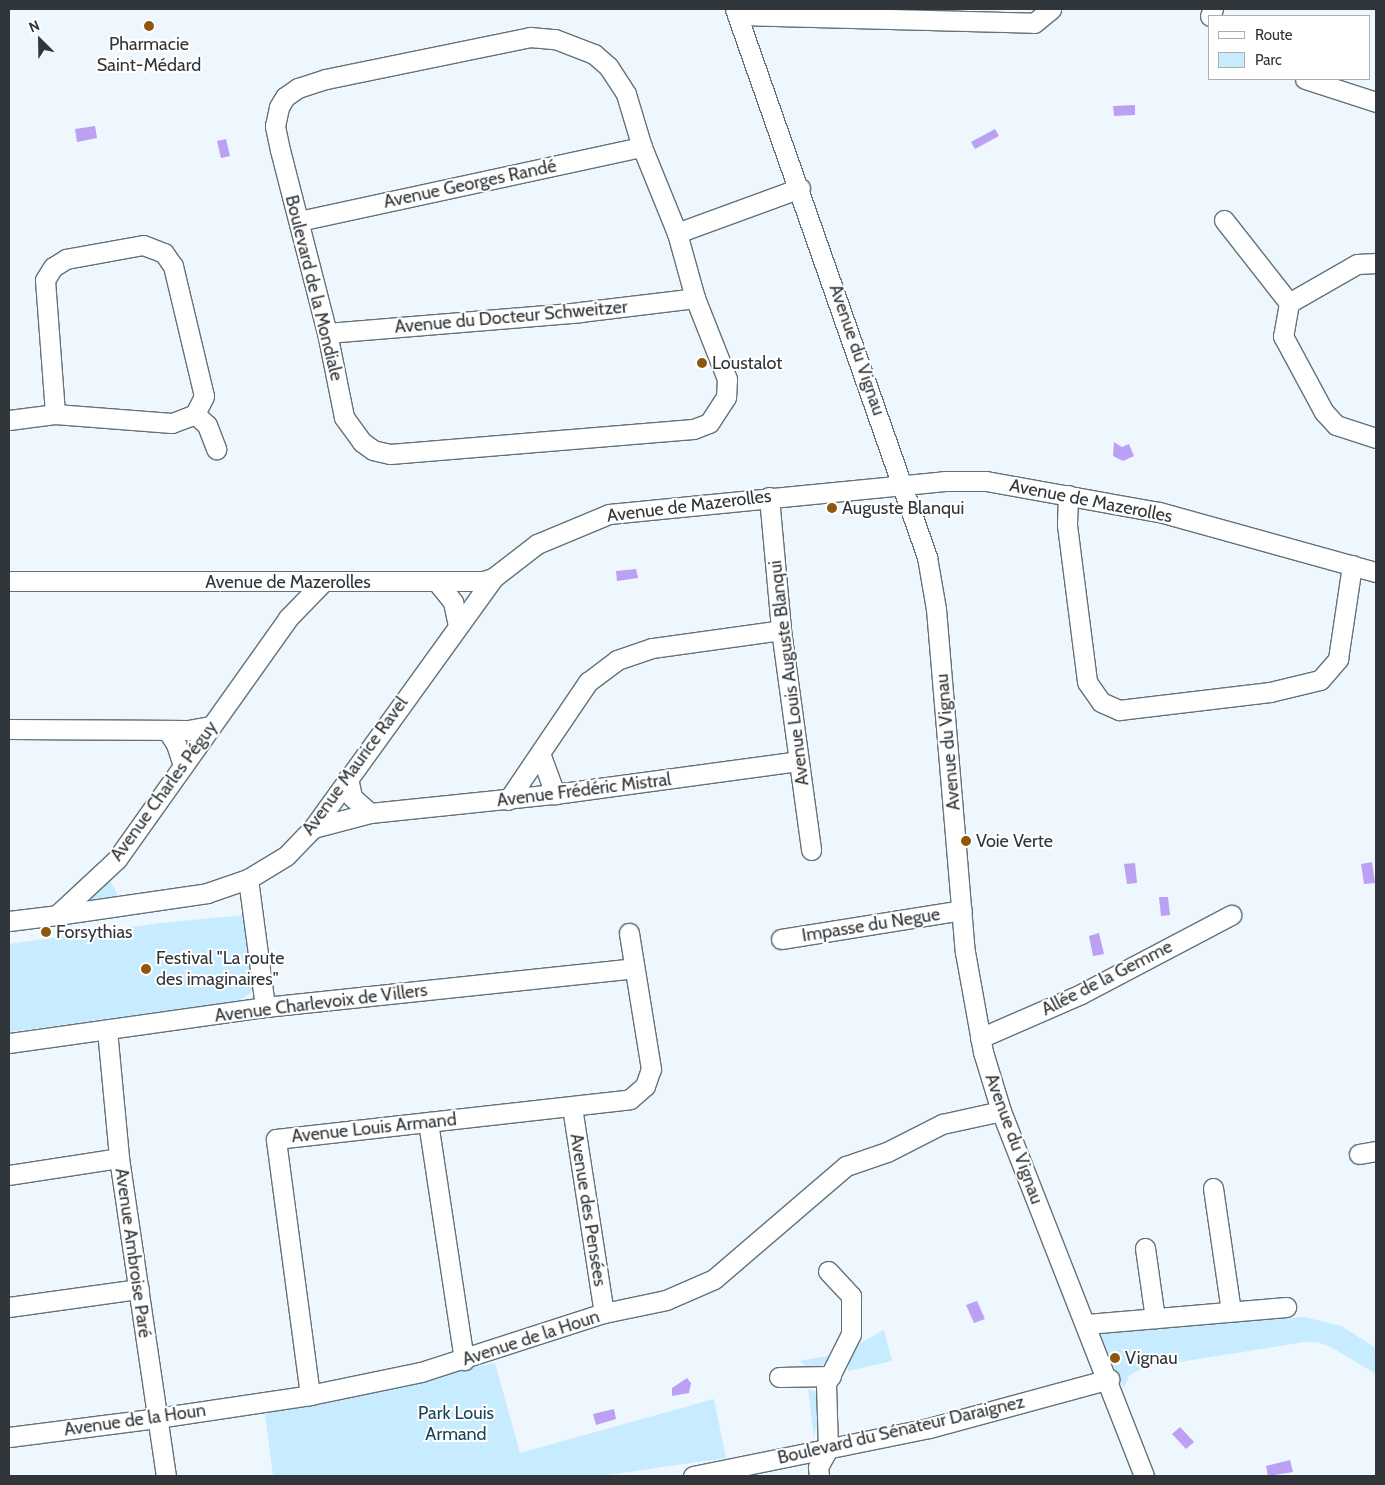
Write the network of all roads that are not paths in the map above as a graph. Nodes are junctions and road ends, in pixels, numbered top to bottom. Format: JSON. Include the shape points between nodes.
{"nodes":[{"id":1,"x":1051,"y":9,"type":"edge"},
{"id":2,"x":736,"y":12,"type":"edge"},
{"id":3,"x":1308,"y":80,"type":"edge"},
{"id":4,"x":1376,"y":102,"type":"edge"},
{"id":5,"x":642,"y":147,"type":"junction"},
{"id":6,"x":800,"y":188,"type":"junction"},
{"id":7,"x":1224,"y":220,"type":"dead end"},
{"id":8,"x":298,"y":221,"type":"junction"},
{"id":9,"x":677,"y":234,"type":"junction"},
{"id":10,"x":1376,"y":263,"type":"edge"},
{"id":11,"x":695,"y":298,"type":"junction"},
{"id":12,"x":1289,"y":303,"type":"junction"},
{"id":13,"x":326,"y":333,"type":"junction"},
{"id":14,"x":54,"y":414,"type":"junction"},
{"id":15,"x":195,"y":414,"type":"junction"},
{"id":16,"x":9,"y":420,"type":"edge"},
{"id":17,"x":1376,"y":438,"type":"edge"},
{"id":18,"x":216,"y":449,"type":"dead end"},
{"id":19,"x":904,"y":484,"type":"junction"},
{"id":20,"x":1068,"y":495,"type":"junction"},
{"id":21,"x":768,"y":497,"type":"junction"},
{"id":22,"x":1352,"y":565,"type":"junction"},
{"id":23,"x":1376,"y":572,"type":"edge"},
{"id":24,"x":492,"y":578,"type":"junction"},
{"id":25,"x":9,"y":581,"type":"edge"},
{"id":26,"x":278,"y":582,"type":"junction"},
{"id":27,"x":323,"y":582,"type":"junction"},
{"id":28,"x":437,"y":582,"type":"junction"},
{"id":29,"x":288,"y":618,"type":"junction"},
{"id":30,"x":458,"y":625,"type":"junction"},
{"id":31,"x":781,"y":630,"type":"junction"},
{"id":32,"x":210,"y":726,"type":"junction"},
{"id":33,"x":9,"y":729,"type":"edge"},
{"id":34,"x":167,"y":730,"type":"junction"},
{"id":35,"x":540,"y":753,"type":"junction"},
{"id":36,"x":798,"y":762,"type":"junction"},
{"id":37,"x":183,"y":766,"type":"junction"},
{"id":38,"x":348,"y":778,"type":"junction"},
{"id":39,"x":556,"y":794,"type":"junction"},
{"id":40,"x":508,"y":800,"type":"junction"},
{"id":41,"x":370,"y":813,"type":"junction"},
{"id":42,"x":313,"y":828,"type":"junction"},
{"id":43,"x":810,"y":850,"type":"dead end"},
{"id":44,"x":248,"y":879,"type":"junction"},
{"id":45,"x":962,"y":910,"type":"junction"},
{"id":46,"x":1231,"y":914,"type":"dead end"},
{"id":47,"x":57,"y":915,"type":"junction"},
{"id":48,"x":9,"y":921,"type":"edge"},
{"id":49,"x":629,"y":933,"type":"dead end"},
{"id":50,"x":781,"y":939,"type":"dead end"},
{"id":51,"x":634,"y":968,"type":"junction"},
{"id":52,"x":266,"y":1007,"type":"junction"},
{"id":53,"x":107,"y":1030,"type":"junction"},
{"id":54,"x":980,"y":1038,"type":"junction"},
{"id":55,"x":9,"y":1042,"type":"edge"},
{"id":56,"x":572,"y":1107,"type":"junction"},
{"id":57,"x":1001,"y":1110,"type":"junction"},
{"id":58,"x":428,"y":1122,"type":"junction"},
{"id":59,"x":119,"y":1158,"type":"junction"},
{"id":60,"x":9,"y":1174,"type":"edge"},
{"id":61,"x":1213,"y":1188,"type":"dead end"},
{"id":62,"x":1145,"y":1248,"type":"dead end"},
{"id":63,"x":828,"y":1271,"type":"dead end"},
{"id":64,"x":139,"y":1289,"type":"junction"},
{"id":65,"x":9,"y":1307,"type":"edge"},
{"id":66,"x":1286,"y":1307,"type":"dead end"},
{"id":67,"x":1231,"y":1311,"type":"junction"},
{"id":68,"x":604,"y":1313,"type":"junction"},
{"id":69,"x":1155,"y":1318,"type":"junction"},
{"id":70,"x":1087,"y":1324,"type":"junction"},
{"id":71,"x":464,"y":1360,"type":"junction"},
{"id":72,"x":830,"y":1376,"type":"junction"},
{"id":73,"x":779,"y":1377,"type":"dead end"},
{"id":74,"x":1109,"y":1379,"type":"junction"},
{"id":75,"x":310,"y":1395,"type":"junction"},
{"id":76,"x":157,"y":1418,"type":"junction"},
{"id":77,"x":9,"y":1437,"type":"edge"},
{"id":78,"x":828,"y":1449,"type":"junction"},
{"id":79,"x":166,"y":1476,"type":"edge"},
{"id":80,"x":693,"y":1476,"type":"edge"},
{"id":81,"x":819,"y":1476,"type":"edge"},
{"id":82,"x":1144,"y":1476,"type":"edge"}],
"edges":[{"from":1,"to":2,"type":"street","via":[[1034,23]]},
{"from":2,"to":6,"type":"street","name":"Avenue du Vignau"},
{"from":3,"to":4,"type":"street"},
{"from":5,"to":8,"type":"street","name":"Avenue Georges Randé"},
{"from":5,"to":8,"type":"street","name":"Boulevard de la Mondiale","via":[[626,94],[608,66],[594,54],[555,39],[530,37],[335,77],[298,88],[285,97],[279,107],[275,126]]},
{"from":5,"to":9,"type":"street","name":"Boulevard de la Mondiale"},
{"from":6,"to":9,"type":"street"},
{"from":6,"to":19,"type":"street","name":"Avenue du Vignau"},
{"from":7,"to":12,"type":"street"},
{"from":8,"to":13,"type":"street","name":"Boulevard de la Mondiale"},
{"from":9,"to":11,"type":"street","name":"Boulevard de la Mondiale"},
{"from":10,"to":12,"type":"street","via":[[1357,264]]},
{"from":11,"to":13,"type":"street","name":"Avenue du Docteur Schweitzer","via":[[580,312]]},
{"from":11,"to":13,"type":"street","name":"Boulevard de la Mondiale","via":[[727,379],[726,397],[721,409],[709,423],[693,429],[390,454],[373,450],[362,442],[344,417]]},
{"from":12,"to":17,"type":"street","via":[[1283,336],[1324,412],[1336,425]]},
{"from":14,"to":15,"type":"street","via":[[172,423]]},
{"from":14,"to":15,"type":"street","via":[[45,280],[53,267],[66,260],[143,245],[164,253],[173,266],[204,396]]},
{"from":14,"to":16,"type":"street"},
{"from":15,"to":18,"type":"street","via":[[206,425]]},
{"from":19,"to":20,"type":"street","name":"Avenue de Mazerolles","via":[[986,481]]},
{"from":19,"to":21,"type":"street","name":"Avenue de Mazerolles"},
{"from":19,"to":45,"type":"street","name":"Avenue du Vignau","via":[[928,557],[936,610]]},
{"from":20,"to":22,"type":"street","name":"Avenue de Mazerolles","via":[[1159,512]]},
{"from":20,"to":22,"type":"street","via":[[1067,525],[1087,682],[1101,702],[1119,710],[1270,692],[1320,680],[1338,659]]},
{"from":21,"to":24,"type":"street","name":"Avenue de Mazerolles","via":[[648,508],[601,516],[537,544]]},
{"from":21,"to":31,"type":"street","name":"Avenue Louis Auguste Blanqui"},
{"from":22,"to":23,"type":"street","name":"Avenue de Mazerolles"},
{"from":24,"to":28,"type":"street","name":"Avenue de Mazerolles"},
{"from":24,"to":30,"type":"street","name":"Avenue Maurice Ravel"},
{"from":25,"to":26,"type":"street","name":"Avenue de Mazerolles"},
{"from":26,"to":27,"type":"street","name":"Avenue de Mazerolles"},
{"from":26,"to":29,"type":"street","via":[[290,607]]},
{"from":27,"to":28,"type":"street","name":"Avenue de Mazerolles"},
{"from":27,"to":29,"type":"street","name":"Avenue Charles Péguy"},
{"from":28,"to":30,"type":"street","via":[[453,602]]},
{"from":29,"to":32,"type":"street","name":"Avenue Charles Péguy"},
{"from":30,"to":38,"type":"street","name":"Avenue Maurice Ravel"},
{"from":31,"to":35,"type":"street","via":[[652,648],[617,660],[588,682]]},
{"from":31,"to":36,"type":"street","name":"Avenue Louis Auguste Blanqui"},
{"from":32,"to":34,"type":"street"},
{"from":32,"to":37,"type":"street","name":"Avenue Charles Péguy"},
{"from":33,"to":34,"type":"street"},
{"from":34,"to":37,"type":"street","via":[[176,744]]},
{"from":35,"to":39,"type":"street"},
{"from":35,"to":40,"type":"street"},
{"from":36,"to":39,"type":"street","name":"Avenue Frédéric Mistral"},
{"from":36,"to":43,"type":"street","name":"Avenue Louis Auguste Blanqui"},
{"from":37,"to":47,"type":"street","name":"Avenue Charles Péguy","via":[[117,859]]},
{"from":38,"to":41,"type":"street","via":[[352,797]]},
{"from":38,"to":42,"type":"street","name":"Avenue Maurice Ravel"},
{"from":39,"to":40,"type":"street","name":"Avenue Frédéric Mistral"},
{"from":40,"to":41,"type":"street","name":"Avenue Frédéric Mistral"},
{"from":41,"to":42,"type":"street","name":"Avenue Frédéric Mistral"},
{"from":42,"to":44,"type":"street","name":"Avenue Maurice Ravel","via":[[286,856]]},
{"from":44,"to":47,"type":"street","name":"Avenue Maurice Ravel","via":[[207,893]]},
{"from":44,"to":52,"type":"street"},
{"from":45,"to":50,"type":"street","name":"Impasse du Negue"},
{"from":45,"to":54,"type":"street","name":"Avenue du Vignau","via":[[970,986]]},
{"from":46,"to":54,"type":"street","name":"Allée de la Gemme","via":[[1082,994]]},
{"from":47,"to":48,"type":"street"},
{"from":49,"to":51,"type":"street"},
{"from":51,"to":52,"type":"street","name":"Avenue Charlevoix de Villers"},
{"from":51,"to":56,"type":"street","name":"Avenue Louis Armand","via":[[651,1069],[645,1086],[630,1099]]},
{"from":52,"to":53,"type":"street","name":"Avenue Charlevoix de Villers"},
{"from":53,"to":55,"type":"street","name":"Avenue Charlevoix de Villers"},
{"from":53,"to":59,"type":"street","name":"Avenue Ambroise Paré"},
{"from":54,"to":57,"type":"street","name":"Avenue du Vignau"},
{"from":56,"to":58,"type":"street","name":"Avenue Louis Armand"},
{"from":56,"to":68,"type":"street","name":"Avenue des Pensées"},
{"from":57,"to":68,"type":"street","name":"Avenue de la Houn","via":[[942,1124],[887,1152],[846,1166],[714,1279],[666,1300]]},
{"from":57,"to":70,"type":"street","name":"Avenue du Vignau"},
{"from":58,"to":71,"type":"street"},
{"from":58,"to":75,"type":"street","name":"Avenue Louis Armand","via":[[276,1139]]},
{"from":59,"to":60,"type":"street"},
{"from":59,"to":64,"type":"street","name":"Avenue Ambroise Paré"},
{"from":61,"to":67,"type":"street"},
{"from":62,"to":69,"type":"street"},
{"from":63,"to":72,"type":"street","via":[[851,1296],[850,1334]]},
{"from":64,"to":65,"type":"street"},
{"from":64,"to":76,"type":"street","name":"Avenue Ambroise Paré"},
{"from":66,"to":67,"type":"street"},
{"from":67,"to":69,"type":"street"},
{"from":68,"to":71,"type":"street","name":"Avenue de la Houn"},
{"from":69,"to":70,"type":"street"},
{"from":70,"to":74,"type":"street","name":"Avenue du Vignau"},
{"from":71,"to":75,"type":"street","name":"Avenue de la Houn"},
{"from":72,"to":73,"type":"street"},
{"from":72,"to":78,"type":"street","via":[[826,1384]]},
{"from":74,"to":78,"type":"street","name":"Boulevard du Sénateur Daraignez","via":[[929,1428]]},
{"from":74,"to":82,"type":"street","name":"Avenue du Vignau"},
{"from":75,"to":76,"type":"street","name":"Avenue de la Houn"},
{"from":76,"to":77,"type":"street","name":"Avenue de la Houn"},
{"from":76,"to":79,"type":"street","name":"Avenue Ambroise Paré"},
{"from":78,"to":80,"type":"street","name":"Boulevard du Sénateur Daraignez"},
{"from":78,"to":81,"type":"street","via":[[818,1467]]}]}
